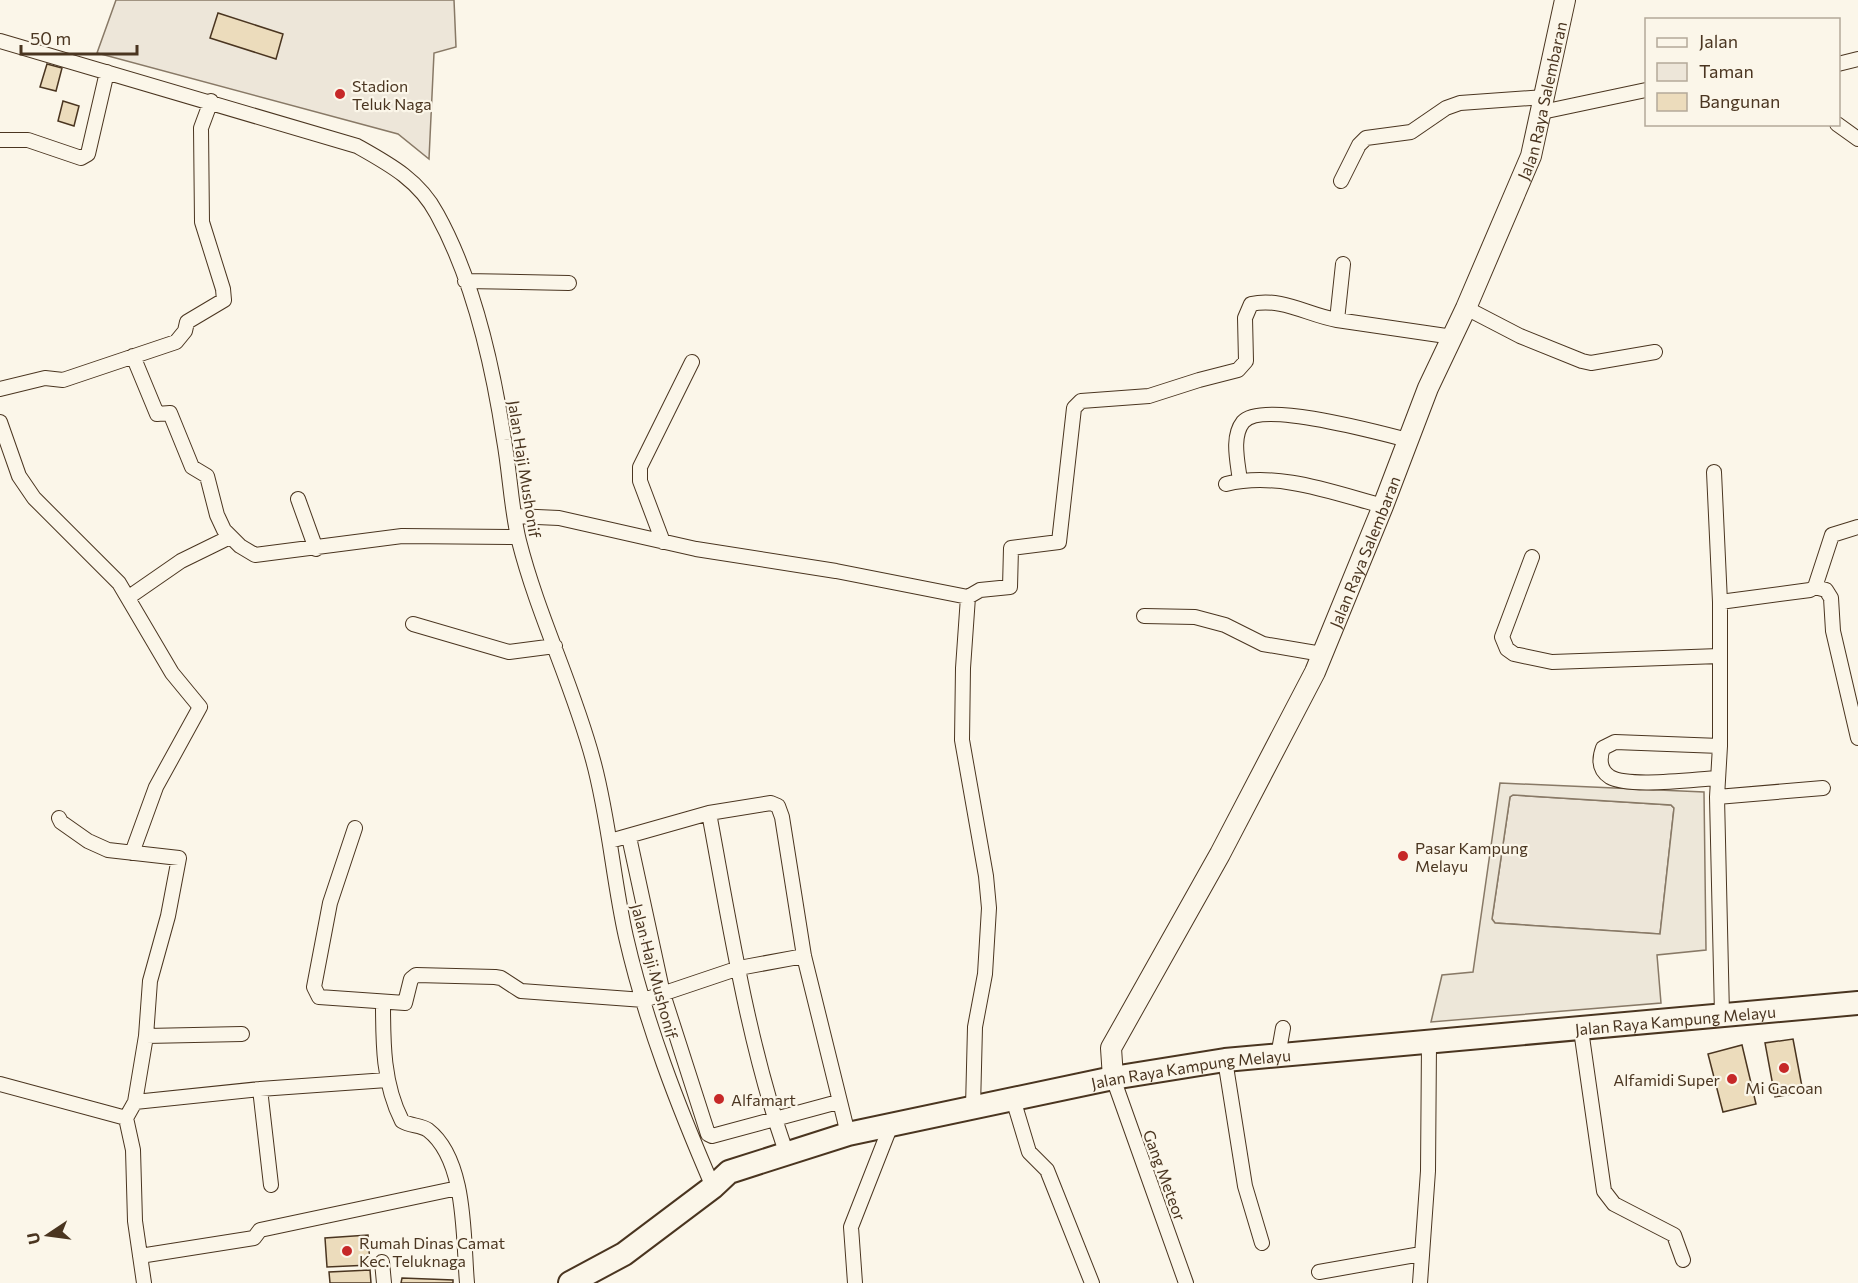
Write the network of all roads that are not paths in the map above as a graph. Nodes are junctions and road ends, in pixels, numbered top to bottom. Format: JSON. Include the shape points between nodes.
{"nodes":[{"id":1,"x":1565,"y":0,"type":"edge"},
{"id":2,"x":0,"y":41,"type":"edge"},
{"id":3,"x":1858,"y":59,"type":"edge"},
{"id":4,"x":1840,"y":64,"type":"edge"},
{"id":5,"x":107,"y":72,"type":"junction"},
{"id":6,"x":1645,"y":90,"type":"edge"},
{"id":7,"x":211,"y":101,"type":"junction"},
{"id":8,"x":1543,"y":104,"type":"junction"},
{"id":9,"x":1840,"y":126,"type":"edge"},
{"id":10,"x":1858,"y":139,"type":"edge"},
{"id":11,"x":0,"y":140,"type":"edge"},
{"id":12,"x":1341,"y":181,"type":"dead end"},
{"id":13,"x":1343,"y":264,"type":"dead end"},
{"id":14,"x":465,"y":281,"type":"junction"},
{"id":15,"x":568,"y":283,"type":"dead end"},
{"id":16,"x":1466,"y":308,"type":"junction"},
{"id":17,"x":1337,"y":320,"type":"junction"},
{"id":18,"x":1453,"y":337,"type":"junction"},
{"id":19,"x":1655,"y":352,"type":"dead end"},
{"id":20,"x":133,"y":356,"type":"junction"},
{"id":21,"x":692,"y":362,"type":"dead end"},
{"id":22,"x":0,"y":389,"type":"edge"},
{"id":23,"x":0,"y":422,"type":"edge"},
{"id":24,"x":1408,"y":440,"type":"junction"},
{"id":25,"x":6,"y":459,"type":"edge"},
{"id":26,"x":1714,"y":472,"type":"dead end"},
{"id":27,"x":298,"y":500,"type":"dead end"},
{"id":28,"x":1383,"y":506,"type":"junction"},
{"id":29,"x":515,"y":516,"type":"junction"},
{"id":30,"x":1858,"y":527,"type":"edge"},
{"id":31,"x":230,"y":537,"type":"junction"},
{"id":32,"x":518,"y":537,"type":"junction"},
{"id":33,"x":663,"y":542,"type":"junction"},
{"id":34,"x":316,"y":549,"type":"junction"},
{"id":35,"x":1532,"y":558,"type":"dead end"},
{"id":36,"x":1815,"y":587,"type":"junction"},
{"id":37,"x":129,"y":597,"type":"junction"},
{"id":38,"x":968,"y":597,"type":"junction"},
{"id":39,"x":1720,"y":602,"type":"junction"},
{"id":40,"x":1144,"y":616,"type":"dead end"},
{"id":41,"x":412,"y":624,"type":"dead end"},
{"id":42,"x":555,"y":646,"type":"junction"},
{"id":43,"x":1322,"y":654,"type":"junction"},
{"id":44,"x":1719,"y":656,"type":"junction"},
{"id":45,"x":1858,"y":738,"type":"edge"},
{"id":46,"x":1720,"y":746,"type":"junction"},
{"id":47,"x":1718,"y":778,"type":"junction"},
{"id":48,"x":1823,"y":788,"type":"dead end"},
{"id":49,"x":1717,"y":797,"type":"junction"},
{"id":50,"x":709,"y":813,"type":"junction"},
{"id":51,"x":59,"y":818,"type":"dead end"},
{"id":52,"x":355,"y":828,"type":"dead end"},
{"id":53,"x":629,"y":837,"type":"junction"},
{"id":54,"x":610,"y":841,"type":"junction"},
{"id":55,"x":132,"y":853,"type":"junction"},
{"id":56,"x":804,"y":956,"type":"junction"},
{"id":57,"x":739,"y":968,"type":"junction"},
{"id":58,"x":663,"y":994,"type":"junction"},
{"id":59,"x":644,"y":1000,"type":"junction"},
{"id":60,"x":383,"y":1003,"type":"junction"},
{"id":61,"x":1858,"y":1003,"type":"edge"},
{"id":62,"x":1722,"y":1015,"type":"junction"},
{"id":63,"x":1282,"y":1028,"type":"dead end"},
{"id":64,"x":1581,"y":1030,"type":"junction"},
{"id":65,"x":242,"y":1034,"type":"dead end"},
{"id":66,"x":146,"y":1036,"type":"junction"},
{"id":67,"x":1429,"y":1043,"type":"junction"},
{"id":68,"x":1278,"y":1056,"type":"junction"},
{"id":69,"x":1225,"y":1060,"type":"junction"},
{"id":70,"x":1113,"y":1078,"type":"junction"},
{"id":71,"x":387,"y":1080,"type":"junction"},
{"id":72,"x":0,"y":1084,"type":"edge"},
{"id":73,"x":260,"y":1089,"type":"junction"},
{"id":74,"x":1013,"y":1099,"type":"junction"},
{"id":75,"x":135,"y":1102,"type":"junction"},
{"id":76,"x":838,"y":1102,"type":"junction"},
{"id":77,"x":973,"y":1107,"type":"junction"},
{"id":78,"x":126,"y":1118,"type":"junction"},
{"id":79,"x":775,"y":1119,"type":"junction"},
{"id":80,"x":891,"y":1125,"type":"junction"},
{"id":81,"x":848,"y":1134,"type":"junction"},
{"id":82,"x":786,"y":1152,"type":"junction"},
{"id":83,"x":271,"y":1185,"type":"dead end"},
{"id":84,"x":713,"y":1187,"type":"junction"},
{"id":85,"x":459,"y":1188,"type":"junction"},
{"id":86,"x":1262,"y":1243,"type":"dead end"},
{"id":87,"x":1421,"y":1254,"type":"junction"},
{"id":88,"x":140,"y":1256,"type":"junction"},
{"id":89,"x":1683,"y":1260,"type":"dead end"},
{"id":90,"x":382,"y":1262,"type":"dead end"},
{"id":91,"x":1320,"y":1272,"type":"dead end"},
{"id":92,"x":144,"y":1283,"type":"edge"},
{"id":93,"x":384,"y":1283,"type":"edge"},
{"id":94,"x":466,"y":1283,"type":"edge"},
{"id":95,"x":570,"y":1283,"type":"edge"},
{"id":96,"x":855,"y":1283,"type":"edge"},
{"id":97,"x":1092,"y":1283,"type":"edge"},
{"id":98,"x":1186,"y":1283,"type":"edge"},
{"id":99,"x":1420,"y":1283,"type":"edge"}],
"edges":[{"from":1,"to":8,"type":"main road","name":"Jalan Raya Salembaran"},
{"from":2,"to":5,"type":"street","name":"Jalan Haji Mushonif"},
{"from":3,"to":4,"type":"street"},
{"from":5,"to":7,"type":"street","name":"Jalan Haji Mushonif"},
{"from":5,"to":11,"type":"street","via":[[88,154],[81,158],[28,140]]},
{"from":6,"to":8,"type":"street"},
{"from":7,"to":14,"type":"street","name":"Jalan Haji Mushonif","via":[[357,146],[398,169],[416,184],[438,214]]},
{"from":7,"to":20,"type":"street","via":[[201,128],[202,222],[224,300],[187,322],[176,342]]},
{"from":8,"to":12,"type":"street","via":[[1460,103],[1411,132],[1366,138]]},
{"from":8,"to":16,"type":"main road","name":"Jalan Raya Salembaran","via":[[1531,156]]},
{"from":9,"to":10,"type":"street"},
{"from":13,"to":17,"type":"street"},
{"from":14,"to":15,"type":"street"},
{"from":14,"to":29,"type":"street","name":"Jalan Haji Mushonif","via":[[495,390]]},
{"from":16,"to":18,"type":"main road","name":"Jalan Raya Salembaran"},
{"from":16,"to":19,"type":"street","via":[[1520,336],[1582,361],[1592,363]]},
{"from":17,"to":18,"type":"street"},
{"from":17,"to":38,"type":"street","via":[[1288,305],[1251,304],[1245,318],[1246,360],[1238,370],[1149,396],[1081,400],[1074,408],[1059,542],[1011,548],[1010,587],[980,590]]},
{"from":18,"to":24,"type":"main road","name":"Jalan Raya Salembaran"},
{"from":20,"to":22,"type":"street","via":[[63,380],[45,378]]},
{"from":20,"to":31,"type":"street","via":[[157,414],[170,413],[192,467],[207,476],[219,521]]},
{"from":21,"to":33,"type":"street","via":[[640,467],[640,481]]},
{"from":23,"to":25,"type":"street"},
{"from":24,"to":28,"type":"main road","name":"Jalan Raya Salembaran"},
{"from":24,"to":28,"type":"street","via":[[1301,415],[1250,417],[1237,436],[1233,482],[1282,481]]},
{"from":25,"to":37,"type":"street","via":[[34,498],[97,558]]},
{"from":26,"to":39,"type":"street"},
{"from":27,"to":34,"type":"street"},
{"from":28,"to":43,"type":"main road","name":"Jalan Raya Salembaran"},
{"from":29,"to":32,"type":"street","name":"Jalan Haji Mushonif"},
{"from":29,"to":33,"type":"street","via":[[559,518]]},
{"from":30,"to":36,"type":"street","via":[[1832,535]]},
{"from":31,"to":34,"type":"street","via":[[255,555]]},
{"from":31,"to":37,"type":"street","via":[[181,561]]},
{"from":32,"to":34,"type":"street","via":[[402,536]]},
{"from":32,"to":42,"type":"street","name":"Jalan Haji Mushonif"},
{"from":33,"to":38,"type":"street"},
{"from":35,"to":44,"type":"street","via":[[1502,637],[1507,649],[1515,654],[1552,662]]},
{"from":36,"to":39,"type":"street"},
{"from":36,"to":45,"type":"street","via":[[1826,590],[1831,598],[1833,631]]},
{"from":37,"to":55,"type":"street","via":[[172,673],[200,707],[156,787]]},
{"from":38,"to":77,"type":"street","via":[[962,740],[988,908],[985,974],[975,1027]]},
{"from":39,"to":44,"type":"street"},
{"from":40,"to":43,"type":"street","via":[[1195,616],[1277,648]]},
{"from":41,"to":42,"type":"street","via":[[509,652]]},
{"from":42,"to":54,"type":"street","name":"Jalan Haji Mushonif","via":[[594,762]]},
{"from":43,"to":70,"type":"main road","name":"Jalan Raya Salembaran","via":[[1220,854],[1111,1048]]},
{"from":44,"to":46,"type":"street"},
{"from":46,"to":47,"type":"street"},
{"from":46,"to":47,"type":"street","via":[[1615,742],[1603,748],[1600,757],[1601,767],[1611,777],[1647,782]]},
{"from":47,"to":49,"type":"street"},
{"from":48,"to":49,"type":"street"},
{"from":49,"to":62,"type":"street"},
{"from":50,"to":53,"type":"street"},
{"from":50,"to":56,"type":"street","via":[[771,803],[778,806]]},
{"from":50,"to":57,"type":"street"},
{"from":51,"to":55,"type":"street","via":[[88,841]]},
{"from":52,"to":60,"type":"street","via":[[330,903],[315,990],[319,997]]},
{"from":53,"to":54,"type":"street"},
{"from":53,"to":58,"type":"street"},
{"from":54,"to":59,"type":"street","name":"Jalan Haji Mushonif","via":[[626,937]]},
{"from":55,"to":66,"type":"street","via":[[179,858],[150,981]]},
{"from":56,"to":57,"type":"street"},
{"from":56,"to":76,"type":"street"},
{"from":57,"to":58,"type":"street"},
{"from":57,"to":79,"type":"street"},
{"from":58,"to":59,"type":"street"},
{"from":58,"to":79,"type":"street","via":[[708,1134]]},
{"from":59,"to":60,"type":"street","via":[[521,991],[495,977],[416,975],[411,979],[406,1002]]},
{"from":59,"to":84,"type":"street","name":"Jalan Haji Mushonif","via":[[673,1096]]},
{"from":60,"to":71,"type":"street"},
{"from":61,"to":62,"type":"main road","name":"Jalan Raya Kampung Melayu"},
{"from":62,"to":64,"type":"main road","name":"Jalan Raya Kampung Melayu"},
{"from":63,"to":68,"type":"street"},
{"from":64,"to":67,"type":"main road","name":"Jalan Raya Kampung Melayu"},
{"from":64,"to":89,"type":"street","via":[[1604,1191],[1614,1204],[1674,1235]]},
{"from":65,"to":66,"type":"street"},
{"from":66,"to":75,"type":"street"},
{"from":67,"to":68,"type":"main road","name":"Jalan Raya Kampung Melayu"},
{"from":67,"to":87,"type":"street","via":[[1428,1171]]},
{"from":68,"to":69,"type":"main road","name":"Jalan Raya Kampung Melayu"},
{"from":69,"to":70,"type":"main road","name":"Jalan Raya Kampung Melayu"},
{"from":69,"to":86,"type":"street","via":[[1245,1186]]},
{"from":70,"to":74,"type":"main road","name":"Jalan Raya Kampung Melayu"},
{"from":70,"to":98,"type":"street","name":"Gang Meteor"},
{"from":71,"to":73,"type":"street"},
{"from":71,"to":85,"type":"street","via":[[402,1121],[427,1130],[441,1145]]},
{"from":72,"to":78,"type":"street"},
{"from":73,"to":75,"type":"street"},
{"from":73,"to":83,"type":"street"},
{"from":74,"to":77,"type":"main road","name":"Jalan Raya Kampung Melayu"},
{"from":74,"to":97,"type":"street","via":[[1029,1152],[1047,1170]]},
{"from":75,"to":78,"type":"street"},
{"from":76,"to":79,"type":"street"},
{"from":76,"to":81,"type":"street"},
{"from":77,"to":80,"type":"main road","name":"Jalan Raya Kampung Melayu"},
{"from":78,"to":88,"type":"street","via":[[133,1150]]},
{"from":79,"to":82,"type":"street"},
{"from":80,"to":81,"type":"main road","name":"Jalan Raya Kampung Melayu"},
{"from":80,"to":96,"type":"street","via":[[851,1227]]},
{"from":81,"to":82,"type":"main road","name":"Jalan Raya Kampung Melayu"},
{"from":82,"to":84,"type":"main road","name":"Jalan Raya Kampung Melayu","via":[[729,1172]]},
{"from":84,"to":95,"type":"main road","name":"Jalan Raya Kampung Melayu","via":[[624,1254]]},
{"from":85,"to":88,"type":"street","via":[[260,1230],[254,1238]]},
{"from":85,"to":94,"type":"street"},
{"from":87,"to":91,"type":"street"},
{"from":87,"to":99,"type":"street"},
{"from":88,"to":92,"type":"street"},
{"from":90,"to":93,"type":"street"}]}
